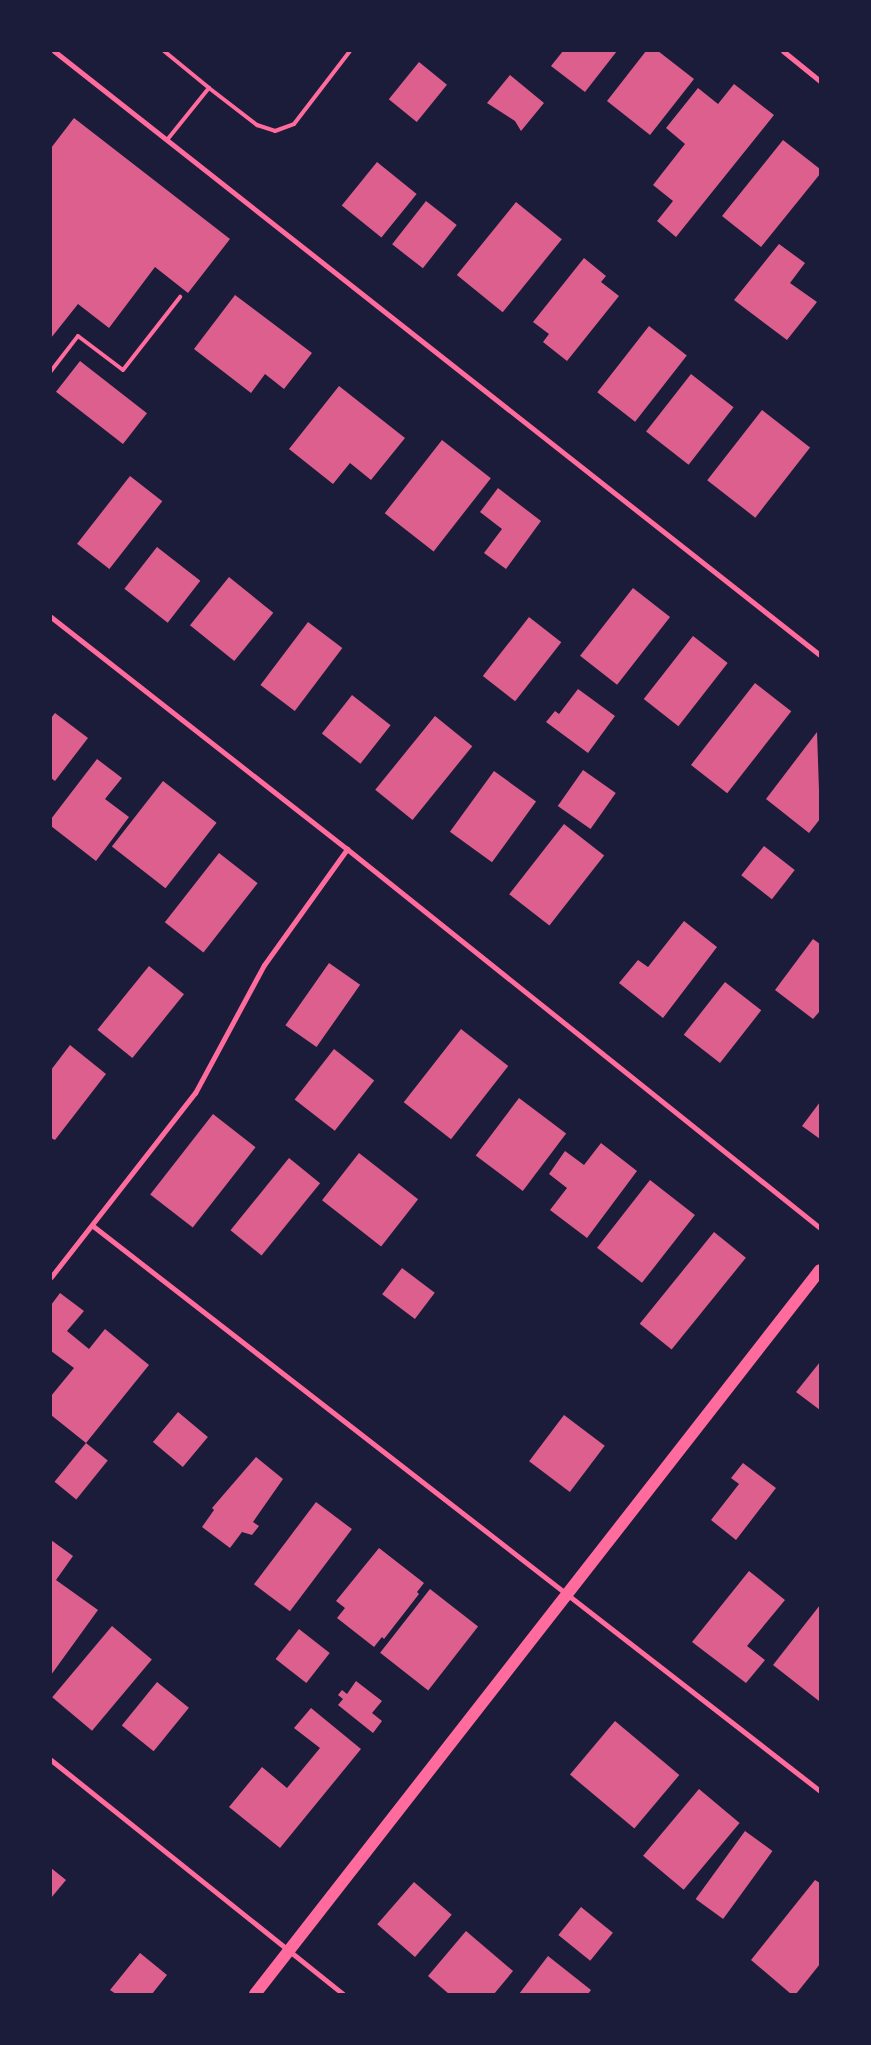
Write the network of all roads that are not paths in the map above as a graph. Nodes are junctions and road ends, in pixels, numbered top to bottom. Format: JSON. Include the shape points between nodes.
{"nodes":[{"id":1,"x":54,"y":51,"type":"edge"},
{"id":2,"x":164,"y":51,"type":"edge"},
{"id":3,"x":350,"y":51,"type":"edge"},
{"id":4,"x":783,"y":51,"type":"edge"},
{"id":5,"x":820,"y":81,"type":"edge"},
{"id":6,"x":209,"y":88,"type":"junction"},
{"id":7,"x":167,"y":140,"type":"junction"},
{"id":8,"x":180,"y":297,"type":"dead end"},
{"id":9,"x":51,"y":371,"type":"edge"},
{"id":10,"x":51,"y":617,"type":"edge"},
{"id":11,"x":820,"y":655,"type":"edge"},
{"id":12,"x":347,"y":848,"type":"junction"},
{"id":13,"x":93,"y":1226,"type":"junction"},
{"id":14,"x":820,"y":1228,"type":"edge"},
{"id":15,"x":820,"y":1270,"type":"edge"},
{"id":16,"x":51,"y":1277,"type":"edge"},
{"id":17,"x":566,"y":1595,"type":"junction"},
{"id":18,"x":51,"y":1760,"type":"edge"},
{"id":19,"x":820,"y":1791,"type":"edge"},
{"id":20,"x":288,"y":1951,"type":"junction"},
{"id":21,"x":255,"y":1994,"type":"edge"},
{"id":22,"x":343,"y":1994,"type":"edge"}],
"edges":[{"from":1,"to":7,"type":"street"},
{"from":2,"to":6,"type":"lane"},
{"from":3,"to":6,"type":"lane","via":[[294,124],[275,132],[257,125]]},
{"from":4,"to":5,"type":"street"},
{"from":6,"to":7,"type":"lane"},
{"from":7,"to":11,"type":"street"},
{"from":8,"to":9,"type":"lane","via":[[123,370],[78,336]]},
{"from":10,"to":12,"type":"street"},
{"from":12,"to":13,"type":"street","via":[[264,965],[195,1093]]},
{"from":12,"to":14,"type":"street"},
{"from":13,"to":16,"type":"street"},
{"from":13,"to":17,"type":"street"},
{"from":15,"to":17,"type":"main road"},
{"from":17,"to":19,"type":"street"},
{"from":17,"to":20,"type":"main road"},
{"from":18,"to":20,"type":"street"},
{"from":20,"to":21,"type":"main road"},
{"from":20,"to":22,"type":"street"}]}
